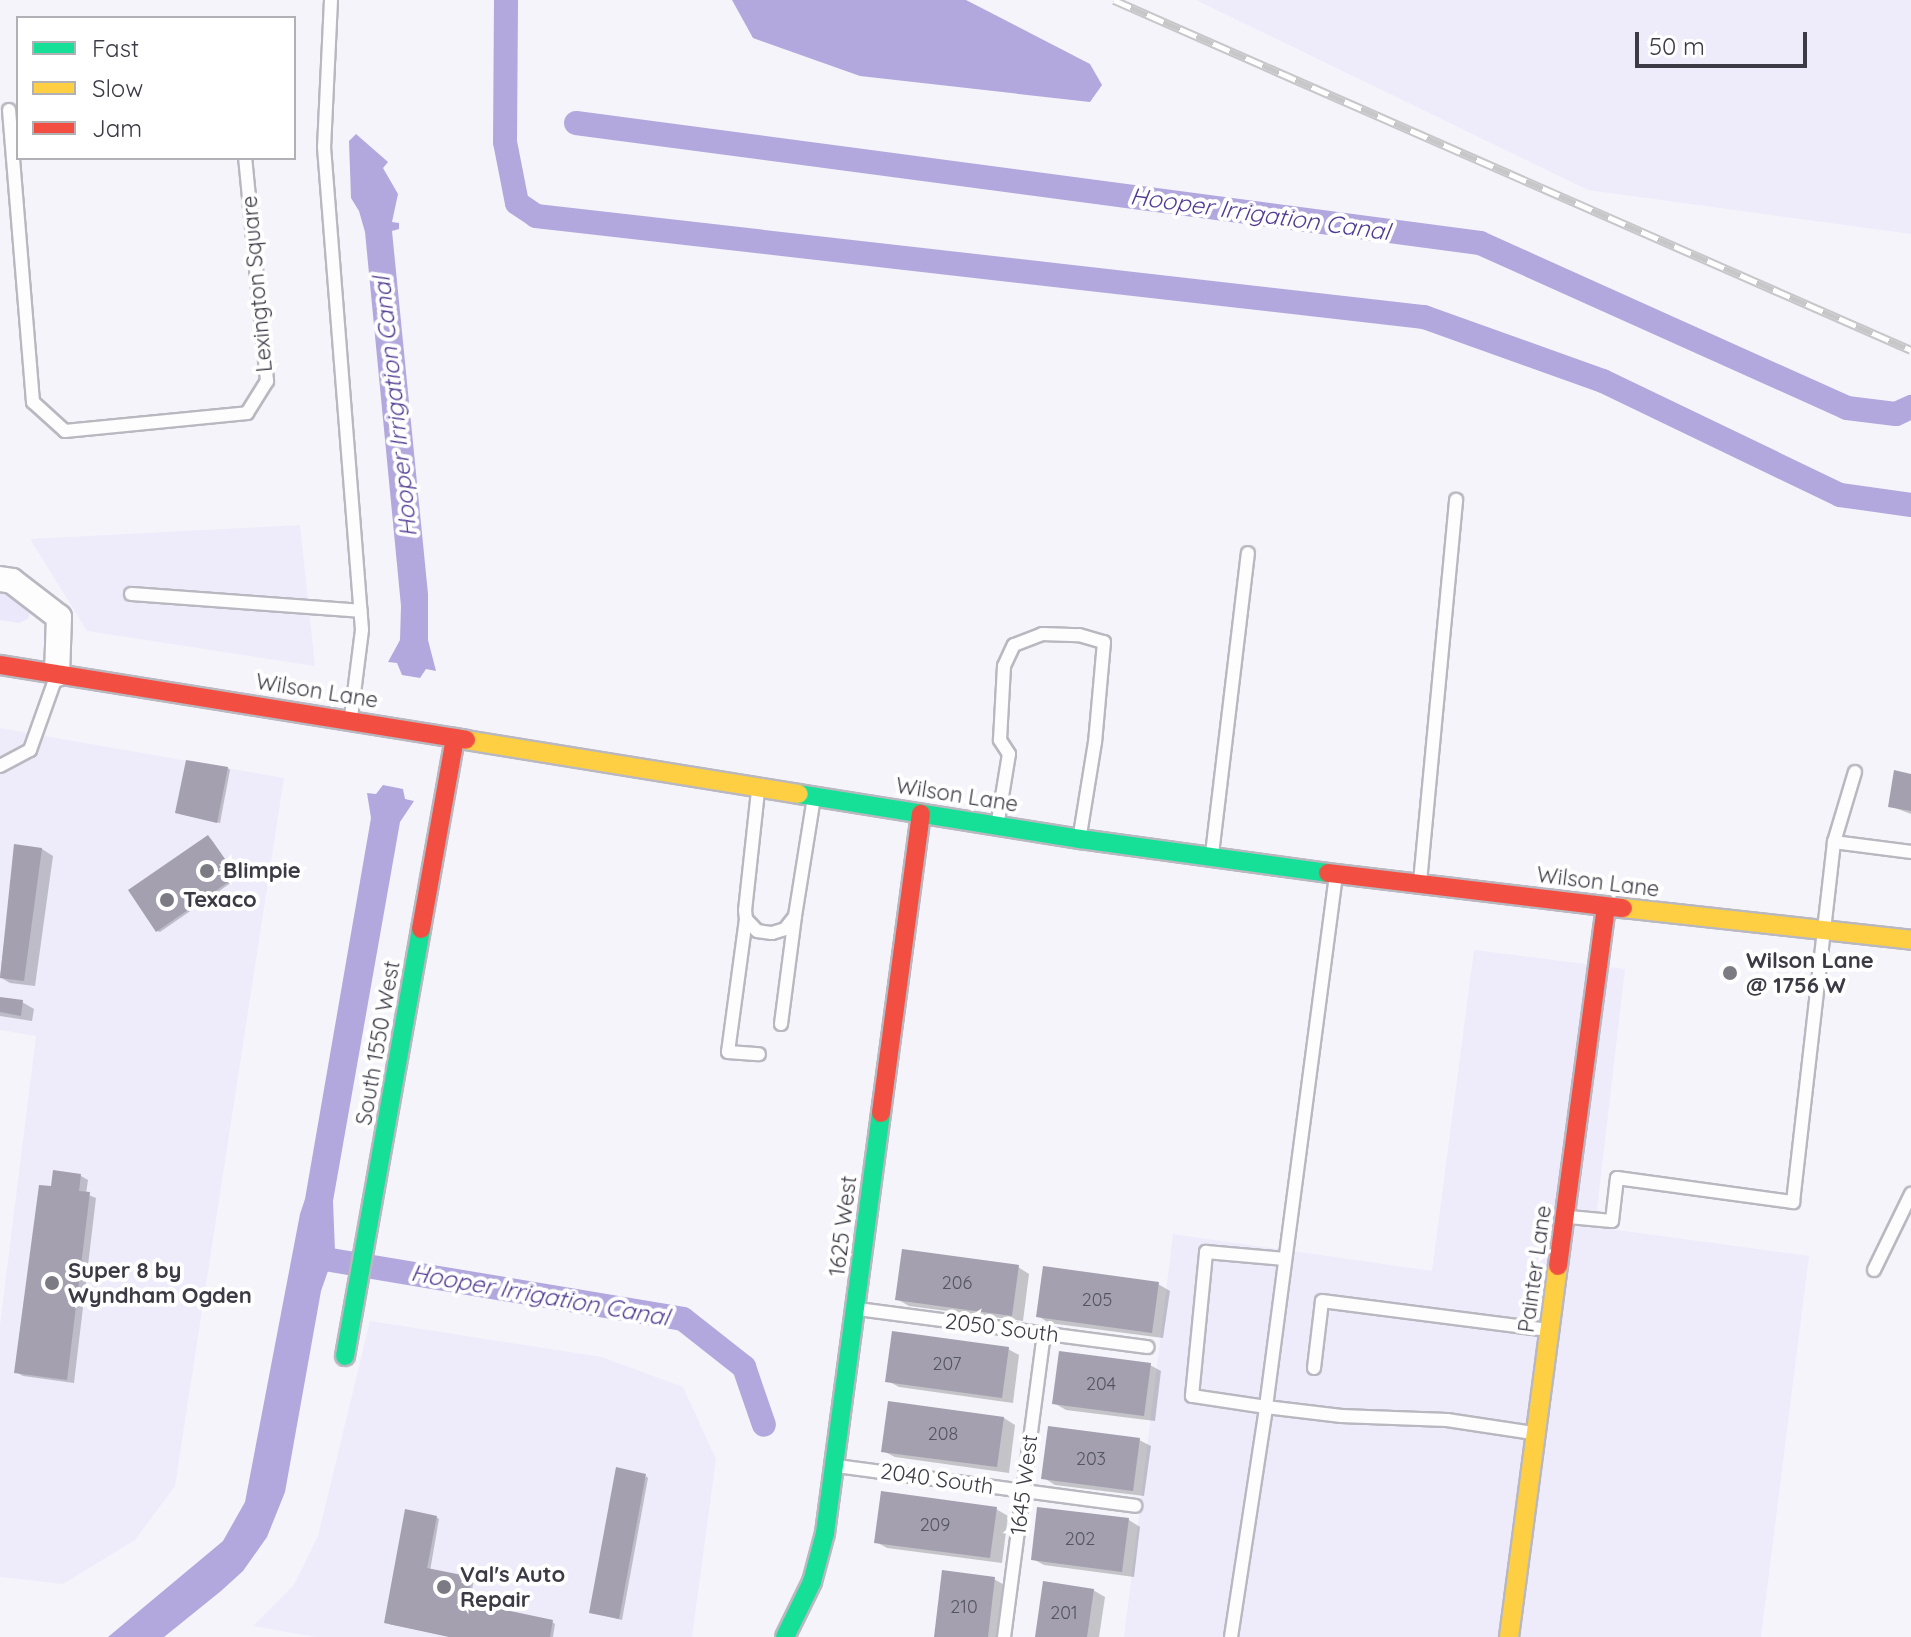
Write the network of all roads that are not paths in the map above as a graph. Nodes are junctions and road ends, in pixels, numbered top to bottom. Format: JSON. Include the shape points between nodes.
{"nodes":[{"id":1,"x":331,"y":0,"type":"edge"},
{"id":2,"x":9,"y":110,"type":"edge"},
{"id":3,"x":245,"y":160,"type":"edge"},
{"id":4,"x":1456,"y":500,"type":"dead end"},
{"id":5,"x":1248,"y":553,"type":"dead end"},
{"id":6,"x":0,"y":579,"type":"edge"},
{"id":7,"x":131,"y":594,"type":"dead end"},
{"id":8,"x":360,"y":611,"type":"junction"},
{"id":9,"x":0,"y":665,"type":"edge"},
{"id":10,"x":57,"y":674,"type":"junction"},
{"id":11,"x":351,"y":721,"type":"junction"},
{"id":12,"x":455,"y":738,"type":"junction"},
{"id":13,"x":0,"y":766,"type":"edge"},
{"id":14,"x":1855,"y":772,"type":"dead end"},
{"id":15,"x":759,"y":788,"type":"junction"},
{"id":16,"x":814,"y":797,"type":"junction"},
{"id":17,"x":921,"y":814,"type":"junction"},
{"id":18,"x":997,"y":826,"type":"junction"},
{"id":19,"x":1080,"y":839,"type":"junction"},
{"id":20,"x":1834,"y":842,"type":"junction"},
{"id":21,"x":1911,"y":852,"type":"edge"},
{"id":22,"x":1212,"y":858,"type":"junction"},
{"id":23,"x":1336,"y":875,"type":"junction"},
{"id":24,"x":1420,"y":885,"type":"junction"},
{"id":25,"x":1606,"y":908,"type":"junction"},
{"id":26,"x":795,"y":916,"type":"junction"},
{"id":27,"x":746,"y":919,"type":"junction"},
{"id":28,"x":1824,"y":931,"type":"junction"},
{"id":29,"x":1911,"y":940,"type":"edge"},
{"id":30,"x":781,"y":1024,"type":"dead end"},
{"id":31,"x":759,"y":1054,"type":"dead end"},
{"id":32,"x":1911,"y":1194,"type":"edge"},
{"id":33,"x":1566,"y":1217,"type":"junction"},
{"id":34,"x":1285,"y":1259,"type":"junction"},
{"id":35,"x":1874,"y":1270,"type":"dead end"},
{"id":36,"x":857,"y":1309,"type":"junction"},
{"id":37,"x":1551,"y":1331,"type":"junction"},
{"id":38,"x":1044,"y":1333,"type":"junction"},
{"id":39,"x":1148,"y":1347,"type":"dead end"},
{"id":40,"x":345,"y":1356,"type":"dead end"},
{"id":41,"x":1314,"y":1368,"type":"dead end"},
{"id":42,"x":1266,"y":1407,"type":"junction"},
{"id":43,"x":1537,"y":1433,"type":"junction"},
{"id":44,"x":834,"y":1466,"type":"junction"},
{"id":45,"x":1023,"y":1491,"type":"junction"},
{"id":46,"x":1135,"y":1506,"type":"dead end"},
{"id":47,"x":785,"y":1637,"type":"edge"},
{"id":48,"x":1004,"y":1637,"type":"edge"},
{"id":49,"x":1231,"y":1637,"type":"edge"},
{"id":50,"x":1509,"y":1637,"type":"edge"}],
"edges":[{"from":1,"to":8,"type":"lane","via":[[324,147]]},
{"from":2,"to":3,"type":"lane","name":"Lexington Square","via":[[33,402],[65,431],[247,413],[267,381]]},
{"from":4,"to":24,"type":"lane"},
{"from":5,"to":22,"type":"lane"},
{"from":6,"to":10,"type":"street","via":[[12,581],[59,617]]},
{"from":7,"to":8,"type":"lane"},
{"from":8,"to":11,"type":"lane"},
{"from":9,"to":10,"type":"street","name":"Wilson Lane"},
{"from":10,"to":11,"type":"street","name":"Wilson Lane"},
{"from":10,"to":13,"type":"lane","via":[[30,750]]},
{"from":11,"to":12,"type":"street","name":"Wilson Lane"},
{"from":12,"to":15,"type":"street","name":"Wilson Lane"},
{"from":12,"to":40,"type":"street","name":"South 1550 West"},
{"from":14,"to":20,"type":"lane"},
{"from":15,"to":16,"type":"street","name":"Wilson Lane"},
{"from":15,"to":27,"type":"lane"},
{"from":16,"to":17,"type":"street","name":"Wilson Lane"},
{"from":16,"to":26,"type":"lane"},
{"from":17,"to":18,"type":"street","name":"Wilson Lane"},
{"from":17,"to":36,"type":"street","name":"1625 West"},
{"from":18,"to":19,"type":"street","name":"Wilson Lane"},
{"from":18,"to":19,"type":"lane","via":[[1009,754],[1000,740],[1004,666],[1014,645],[1042,634],[1079,635],[1104,642]]},
{"from":19,"to":22,"type":"street","name":"Wilson Lane"},
{"from":20,"to":21,"type":"lane"},
{"from":20,"to":28,"type":"lane"},
{"from":22,"to":23,"type":"street","name":"Wilson Lane"},
{"from":23,"to":24,"type":"street","name":"Wilson Lane"},
{"from":23,"to":34,"type":"lane"},
{"from":24,"to":25,"type":"street","name":"Wilson Lane"},
{"from":25,"to":28,"type":"street","name":"Wilson Lane"},
{"from":25,"to":33,"type":"street","name":"Painter Lane"},
{"from":26,"to":27,"type":"lane","via":[[785,929],[772,933],[757,931]]},
{"from":26,"to":30,"type":"lane"},
{"from":27,"to":31,"type":"lane","via":[[728,1052]]},
{"from":28,"to":29,"type":"street","name":"Wilson Lane"},
{"from":28,"to":33,"type":"lane","via":[[1793,1202],[1617,1178],[1612,1221]]},
{"from":32,"to":35,"type":"lane"},
{"from":33,"to":37,"type":"street","name":"Painter Lane"},
{"from":34,"to":42,"type":"lane"},
{"from":34,"to":42,"type":"lane","via":[[1206,1252],[1192,1396]]},
{"from":36,"to":38,"type":"lane","name":"2050 South"},
{"from":36,"to":44,"type":"street","name":"1625 West"},
{"from":37,"to":41,"type":"lane","via":[[1322,1301]]},
{"from":37,"to":43,"type":"street","name":"Painter Lane"},
{"from":38,"to":39,"type":"lane","name":"2050 South"},
{"from":38,"to":45,"type":"lane","name":"1645 West"},
{"from":42,"to":43,"type":"lane","via":[[1447,1420]]},
{"from":42,"to":49,"type":"lane"},
{"from":43,"to":50,"type":"street","name":"Painter Lane"},
{"from":44,"to":45,"type":"lane","name":"2040 South"},
{"from":44,"to":47,"type":"street","name":"1625 West","via":[[812,1582]]},
{"from":45,"to":46,"type":"lane","name":"2040 South"},
{"from":45,"to":48,"type":"lane","name":"1645 West"}]}
